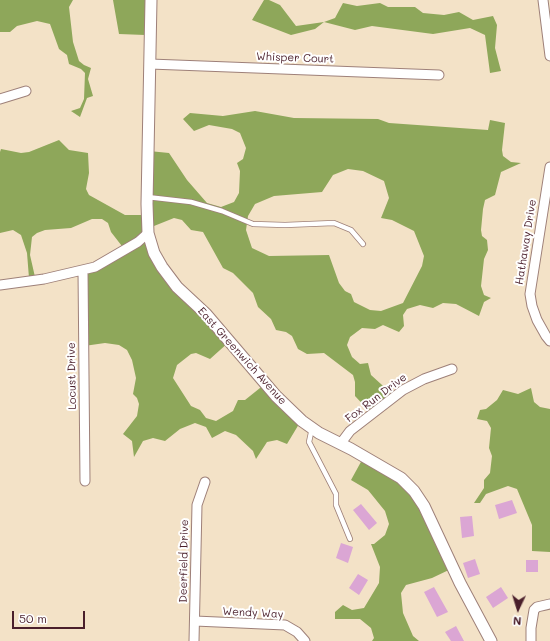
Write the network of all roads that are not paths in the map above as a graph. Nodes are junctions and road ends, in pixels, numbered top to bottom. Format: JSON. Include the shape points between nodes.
{"nodes":[{"id":1,"x":151,"y":0,"type":"edge"},
{"id":2,"x":543,"y":0,"type":"edge"},
{"id":3,"x":550,"y":56,"type":"edge"},
{"id":4,"x":150,"y":64,"type":"junction"},
{"id":5,"x":439,"y":75,"type":"dead end"},
{"id":6,"x":26,"y":91,"type":"dead end"},
{"id":7,"x":0,"y":99,"type":"edge"},
{"id":8,"x":550,"y":167,"type":"edge"},
{"id":9,"x":147,"y":197,"type":"junction"},
{"id":10,"x":148,"y":233,"type":"junction"},
{"id":11,"x":363,"y":244,"type":"dead end"},
{"id":12,"x":83,"y":270,"type":"junction"},
{"id":13,"x":0,"y":285,"type":"edge"},
{"id":14,"x":550,"y":341,"type":"edge"},
{"id":15,"x":452,"y":369,"type":"dead end"},
{"id":16,"x":312,"y":428,"type":"junction"},
{"id":17,"x":341,"y":444,"type":"junction"},
{"id":18,"x":85,"y":481,"type":"dead end"},
{"id":19,"x":205,"y":482,"type":"dead end"},
{"id":20,"x":350,"y":540,"type":"dead end"},
{"id":21,"x":550,"y":604,"type":"edge"},
{"id":22,"x":195,"y":621,"type":"junction"},
{"id":23,"x":194,"y":641,"type":"edge"},
{"id":24,"x":305,"y":641,"type":"edge"},
{"id":25,"x":491,"y":641,"type":"edge"},
{"id":26,"x":531,"y":641,"type":"edge"}],
"edges":[{"from":1,"to":4,"type":"street","name":"East Greenwich Avenue"},
{"from":2,"to":3,"type":"street"},
{"from":4,"to":5,"type":"street","name":"Whisper Court"},
{"from":4,"to":9,"type":"street","name":"East Greenwich Avenue"},
{"from":6,"to":7,"type":"street"},
{"from":8,"to":14,"type":"street","name":"Hathaway Drive","via":[[530,294],[537,320]]},
{"from":9,"to":10,"type":"street","name":"East Greenwich Avenue"},
{"from":9,"to":11,"type":"lane","via":[[190,202],[222,211],[253,224],[334,223],[351,230]]},
{"from":10,"to":12,"type":"street","via":[[123,252],[96,267]]},
{"from":10,"to":16,"type":"street","name":"East Greenwich Avenue","via":[[154,253],[178,287],[206,314],[276,396]]},
{"from":12,"to":13,"type":"street"},
{"from":12,"to":18,"type":"street","name":"Locust Drive"},
{"from":15,"to":17,"type":"street","name":"Fox Run Drive","via":[[403,390],[350,431]]},
{"from":16,"to":17,"type":"street","name":"East Greenwich Avenue"},
{"from":16,"to":20,"type":"lane","via":[[309,442],[336,494],[336,505]]},
{"from":17,"to":25,"type":"street","name":"East Greenwich Avenue","via":[[401,478],[414,491],[424,506]]},
{"from":19,"to":22,"type":"street","name":"Deerfield Drive","via":[[197,505]]},
{"from":21,"to":26,"type":"street","via":[[534,610]]},
{"from":22,"to":23,"type":"street","name":"Deerfield Drive"},
{"from":22,"to":24,"type":"street","name":"Wendy Way","via":[[285,625],[297,632]]}]}
